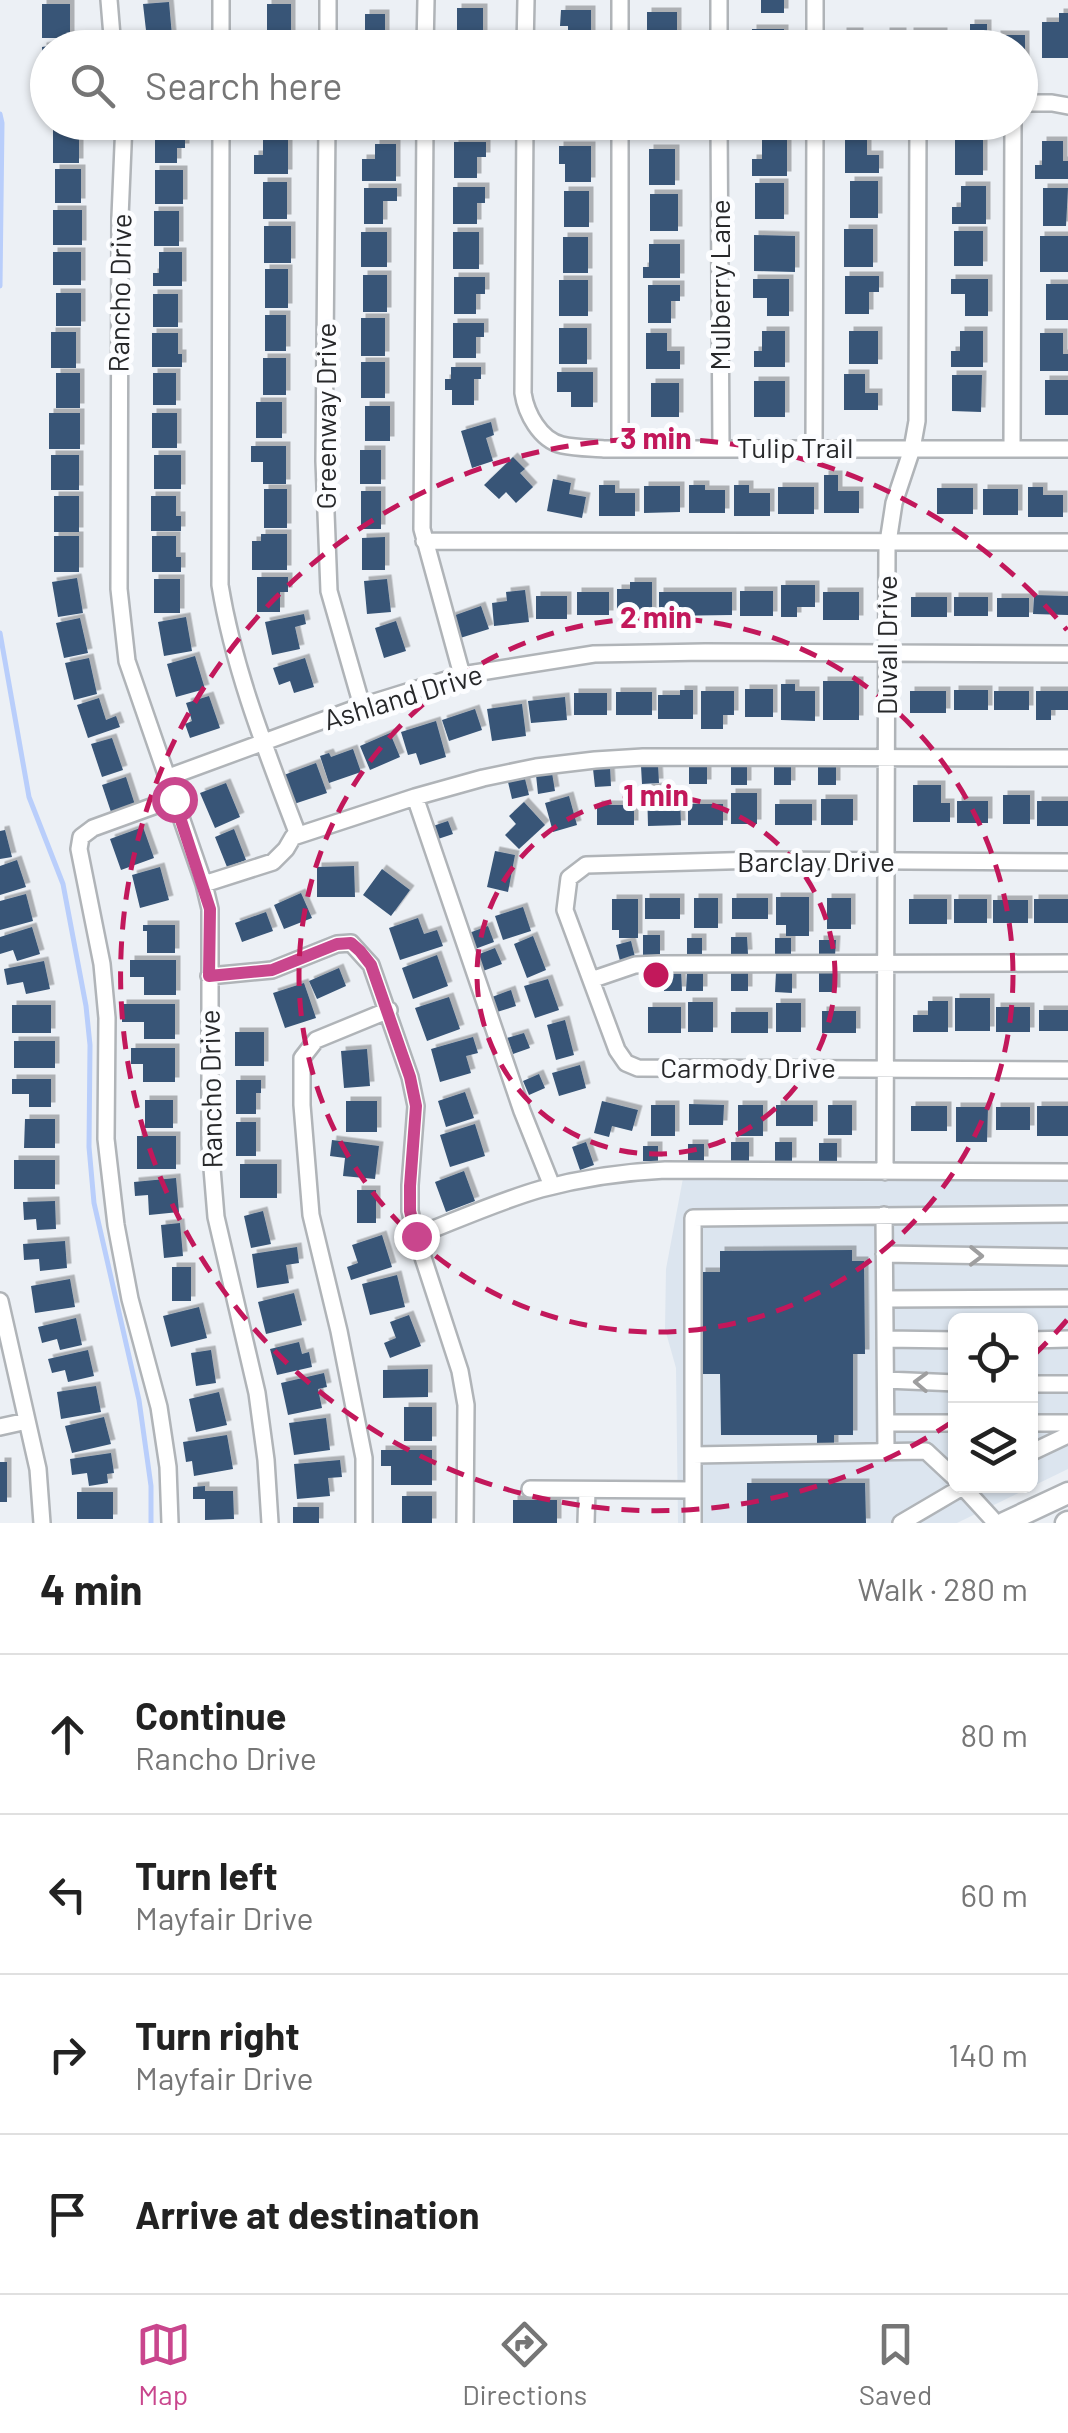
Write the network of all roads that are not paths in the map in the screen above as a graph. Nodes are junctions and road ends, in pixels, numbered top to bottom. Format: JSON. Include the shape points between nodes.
{"nodes":[{"id":1,"x":109,"y":0,"type":"edge"},
{"id":2,"x":221,"y":0,"type":"edge"},
{"id":3,"x":328,"y":0,"type":"edge"},
{"id":4,"x":426,"y":0,"type":"edge"},
{"id":5,"x":526,"y":0,"type":"edge"},
{"id":6,"x":620,"y":0,"type":"edge"},
{"id":7,"x":719,"y":0,"type":"edge"},
{"id":8,"x":815,"y":0,"type":"edge"},
{"id":9,"x":112,"y":30,"type":"edge"},
{"id":10,"x":221,"y":30,"type":"edge"},
{"id":11,"x":328,"y":30,"type":"edge"},
{"id":12,"x":425,"y":30,"type":"edge"},
{"id":13,"x":525,"y":30,"type":"edge"},
{"id":14,"x":620,"y":30,"type":"edge"},
{"id":15,"x":719,"y":30,"type":"edge"},
{"id":16,"x":815,"y":30,"type":"edge"},
{"id":17,"x":1038,"y":103,"type":"edge"},
{"id":18,"x":1068,"y":106,"type":"edge"},
{"id":19,"x":124,"y":140,"type":"edge"},
{"id":20,"x":221,"y":140,"type":"edge"},
{"id":21,"x":327,"y":140,"type":"edge"},
{"id":22,"x":424,"y":140,"type":"edge"},
{"id":23,"x":525,"y":140,"type":"edge"},
{"id":24,"x":620,"y":140,"type":"edge"},
{"id":25,"x":719,"y":140,"type":"edge"},
{"id":26,"x":816,"y":140,"type":"edge"},
{"id":27,"x":918,"y":140,"type":"edge"},
{"id":28,"x":1013,"y":140,"type":"edge"},
{"id":29,"x":720,"y":448,"type":"junction"},
{"id":30,"x":814,"y":448,"type":"junction"},
{"id":31,"x":620,"y":449,"type":"junction"},
{"id":32,"x":912,"y":449,"type":"junction"},
{"id":33,"x":1012,"y":449,"type":"junction"},
{"id":34,"x":1068,"y":450,"type":"edge"},
{"id":35,"x":424,"y":540,"type":"junction"},
{"id":36,"x":888,"y":542,"type":"junction"},
{"id":37,"x":1068,"y":542,"type":"edge"},
{"id":38,"x":886,"y":653,"type":"junction"},
{"id":39,"x":1068,"y":654,"type":"edge"},
{"id":40,"x":462,"y":675,"type":"junction"},
{"id":41,"x":362,"y":706,"type":"junction"},
{"id":42,"x":263,"y":742,"type":"junction"},
{"id":43,"x":886,"y":757,"type":"junction"},
{"id":44,"x":1068,"y":758,"type":"edge"},
{"id":45,"x":166,"y":778,"type":"junction"},
{"id":46,"x":415,"y":797,"type":"junction"},
{"id":47,"x":174,"y":799,"type":"junction"},
{"id":48,"x":298,"y":835,"type":"junction"},
{"id":49,"x":886,"y":862,"type":"junction"},
{"id":50,"x":1068,"y":862,"type":"edge"},
{"id":51,"x":568,"y":878,"type":"joint"},
{"id":52,"x":204,"y":884,"type":"junction"},
{"id":53,"x":886,"y":963,"type":"junction"},
{"id":54,"x":1068,"y":963,"type":"edge"},
{"id":55,"x":209,"y":976,"type":"junction"},
{"id":56,"x":591,"y":980,"type":"junction"},
{"id":57,"x":389,"y":1010,"type":"junction"},
{"id":58,"x":886,"y":1069,"type":"junction"},
{"id":59,"x":1068,"y":1070,"type":"edge"},
{"id":60,"x":885,"y":1172,"type":"junction"},
{"id":61,"x":1068,"y":1172,"type":"edge"},
{"id":62,"x":552,"y":1186,"type":"junction"},
{"id":63,"x":884,"y":1214,"type":"junction"},
{"id":64,"x":1068,"y":1214,"type":"edge"},
{"id":65,"x":416,"y":1236,"type":"junction"},
{"id":66,"x":884,"y":1254,"type":"junction"},
{"id":67,"x":1068,"y":1257,"type":"edge"},
{"id":68,"x":1068,"y":1298,"type":"edge"},
{"id":69,"x":885,"y":1299,"type":"junction"},
{"id":70,"x":0,"y":1301,"type":"edge"},
{"id":71,"x":3,"y":1331,"type":"edge"},
{"id":72,"x":885,"y":1339,"type":"junction"},
{"id":73,"x":1068,"y":1339,"type":"edge"},
{"id":74,"x":948,"y":1340,"type":"edge"},
{"id":75,"x":1038,"y":1340,"type":"edge"},
{"id":76,"x":886,"y":1380,"type":"junction"},
{"id":77,"x":948,"y":1383,"type":"edge"},
{"id":78,"x":1038,"y":1384,"type":"edge"},
{"id":79,"x":1068,"y":1384,"type":"edge"},
{"id":80,"x":27,"y":1421,"type":"junction"},
{"id":81,"x":886,"y":1423,"type":"junction"},
{"id":82,"x":948,"y":1423,"type":"edge"},
{"id":83,"x":1038,"y":1423,"type":"edge"},
{"id":84,"x":1068,"y":1423,"type":"edge"},
{"id":85,"x":0,"y":1427,"type":"edge"},
{"id":86,"x":1068,"y":1435,"type":"edge"},
{"id":87,"x":1038,"y":1449,"type":"edge"},
{"id":88,"x":886,"y":1452,"type":"junction"},
{"id":89,"x":693,"y":1455,"type":"junction"},
{"id":90,"x":948,"y":1472,"type":"edge"},
{"id":91,"x":530,"y":1489,"type":"dead end"},
{"id":92,"x":586,"y":1490,"type":"junction"},
{"id":93,"x":693,"y":1490,"type":"junction"},
{"id":94,"x":1068,"y":1492,"type":"edge"},
{"id":95,"x":951,"y":1493,"type":"edge"},
{"id":96,"x":970,"y":1493,"type":"edge"},
{"id":97,"x":42,"y":1523,"type":"edge"},
{"id":98,"x":170,"y":1523,"type":"edge"},
{"id":99,"x":270,"y":1523,"type":"edge"},
{"id":100,"x":364,"y":1523,"type":"edge"},
{"id":101,"x":465,"y":1523,"type":"edge"},
{"id":102,"x":586,"y":1523,"type":"edge"},
{"id":103,"x":693,"y":1523,"type":"edge"},
{"id":104,"x":901,"y":1523,"type":"edge"},
{"id":105,"x":1000,"y":1523,"type":"edge"}],
"edges":[{"from":1,"to":9,"type":"street"},
{"from":2,"to":10,"type":"street"},
{"from":3,"to":11,"type":"street"},
{"from":4,"to":12,"type":"street"},
{"from":5,"to":13,"type":"street"},
{"from":6,"to":14,"type":"street"},
{"from":7,"to":15,"type":"street"},
{"from":8,"to":16,"type":"street"},
{"from":17,"to":18,"type":"street"},
{"from":19,"to":45,"type":"street","name":"Rancho Drive","via":[[119,588],[127,661]]},
{"from":20,"to":42,"type":"street","via":[[220,585],[226,626]]},
{"from":21,"to":41,"type":"street","name":"Greenway Drive","via":[[329,590]]},
{"from":22,"to":35,"type":"street"},
{"from":23,"to":31,"type":"street","name":"Tulip Trail","via":[[525,403],[537,428],[558,444]]},
{"from":24,"to":31,"type":"street"},
{"from":25,"to":29,"type":"street","name":"Mulberry Lane"},
{"from":26,"to":30,"type":"street"},
{"from":27,"to":32,"type":"street","name":"Duvall Drive"},
{"from":28,"to":33,"type":"street"},
{"from":29,"to":30,"type":"street","name":"Tulip Trail"},
{"from":29,"to":31,"type":"street","name":"Tulip Trail"},
{"from":30,"to":32,"type":"street","name":"Tulip Trail"},
{"from":32,"to":33,"type":"street","name":"Tulip Trail"},
{"from":32,"to":36,"type":"street","name":"Duvall Drive"},
{"from":33,"to":34,"type":"street","name":"Tulip Trail"},
{"from":35,"to":36,"type":"street"},
{"from":35,"to":40,"type":"street"},
{"from":36,"to":37,"type":"street"},
{"from":36,"to":38,"type":"street","name":"Duvall Drive"},
{"from":38,"to":39,"type":"street","name":"Ashland Drive"},
{"from":38,"to":40,"type":"street","name":"Ashland Drive","via":[[594,654]]},
{"from":38,"to":43,"type":"street","name":"Duvall Drive"},
{"from":40,"to":41,"type":"street","name":"Ashland Drive"},
{"from":41,"to":42,"type":"street","name":"Ashland Drive"},
{"from":42,"to":45,"type":"street","name":"Ashland Drive"},
{"from":42,"to":48,"type":"street"},
{"from":43,"to":44,"type":"street"},
{"from":43,"to":46,"type":"street","via":[[595,760],[518,770]]},
{"from":43,"to":49,"type":"street","name":"Duvall Drive"},
{"from":45,"to":47,"type":"street","name":"Rancho Drive"},
{"from":46,"to":48,"type":"street"},
{"from":46,"to":62,"type":"street"},
{"from":47,"to":52,"type":"street","name":"Rancho Drive"},
{"from":47,"to":98,"type":"street","via":[[93,828],[79,849],[102,964],[106,1139],[116,1225],[159,1407]]},
{"from":48,"to":52,"type":"street","via":[[274,862]]},
{"from":49,"to":50,"type":"street","name":"Barclay Drive"},
{"from":49,"to":51,"type":"street","name":"Barclay Drive","via":[[586,865]]},
{"from":49,"to":53,"type":"street","name":"Duvall Drive"},
{"from":51,"to":56,"type":"street","name":"Carmody Drive","via":[[566,910]]},
{"from":52,"to":55,"type":"street","name":"Rancho Drive"},
{"from":53,"to":54,"type":"street"},
{"from":53,"to":56,"type":"street","via":[[658,964]]},
{"from":53,"to":58,"type":"street","name":"Duvall Drive"},
{"from":55,"to":57,"type":"street","via":[[272,970],[351,943],[371,965]]},
{"from":55,"to":99,"type":"street","name":"Rancho Drive","via":[[216,1217],[257,1393]]},
{"from":56,"to":58,"type":"street","name":"Carmody Drive","via":[[617,1050],[638,1068]]},
{"from":57,"to":65,"type":"street","via":[[416,1106],[410,1186]]},
{"from":57,"to":100,"type":"street","via":[[316,1040],[302,1058],[311,1215],[364,1458]]},
{"from":58,"to":59,"type":"street","name":"Carmody Drive"},
{"from":58,"to":60,"type":"street","name":"Duvall Drive"},
{"from":60,"to":61,"type":"street"},
{"from":60,"to":62,"type":"street","via":[[664,1170]]},
{"from":62,"to":65,"type":"street"},
{"from":63,"to":64,"type":"street"},
{"from":63,"to":66,"type":"street"},
{"from":63,"to":89,"type":"street","via":[[693,1218]]},
{"from":65,"to":101,"type":"street","via":[[466,1405]]},
{"from":66,"to":67,"type":"street","one_way":true},
{"from":66,"to":69,"type":"street"},
{"from":68,"to":69,"type":"street"},
{"from":69,"to":72,"type":"street"},
{"from":70,"to":71,"type":"street"},
{"from":71,"to":80,"type":"street"},
{"from":72,"to":74,"type":"street"},
{"from":72,"to":76,"type":"street"},
{"from":73,"to":75,"type":"street"},
{"from":77,"to":76,"type":"street","one_way":true},
{"from":76,"to":81,"type":"street"},
{"from":78,"to":79,"type":"street"},
{"from":80,"to":85,"type":"street"},
{"from":80,"to":97,"type":"street"},
{"from":81,"to":82,"type":"street"},
{"from":81,"to":88,"type":"street"},
{"from":83,"to":84,"type":"street"},
{"from":86,"to":87,"type":"street"},
{"from":88,"to":89,"type":"street"},
{"from":88,"to":90,"type":"street","via":[[926,1451]]},
{"from":89,"to":93,"type":"street"},
{"from":91,"to":92,"type":"street"},
{"from":92,"to":93,"type":"street"},
{"from":92,"to":102,"type":"street"},
{"from":93,"to":103,"type":"street"},
{"from":94,"to":105,"type":"main road"},
{"from":95,"to":104,"type":"street"},
{"from":96,"to":105,"type":"street"}]}
